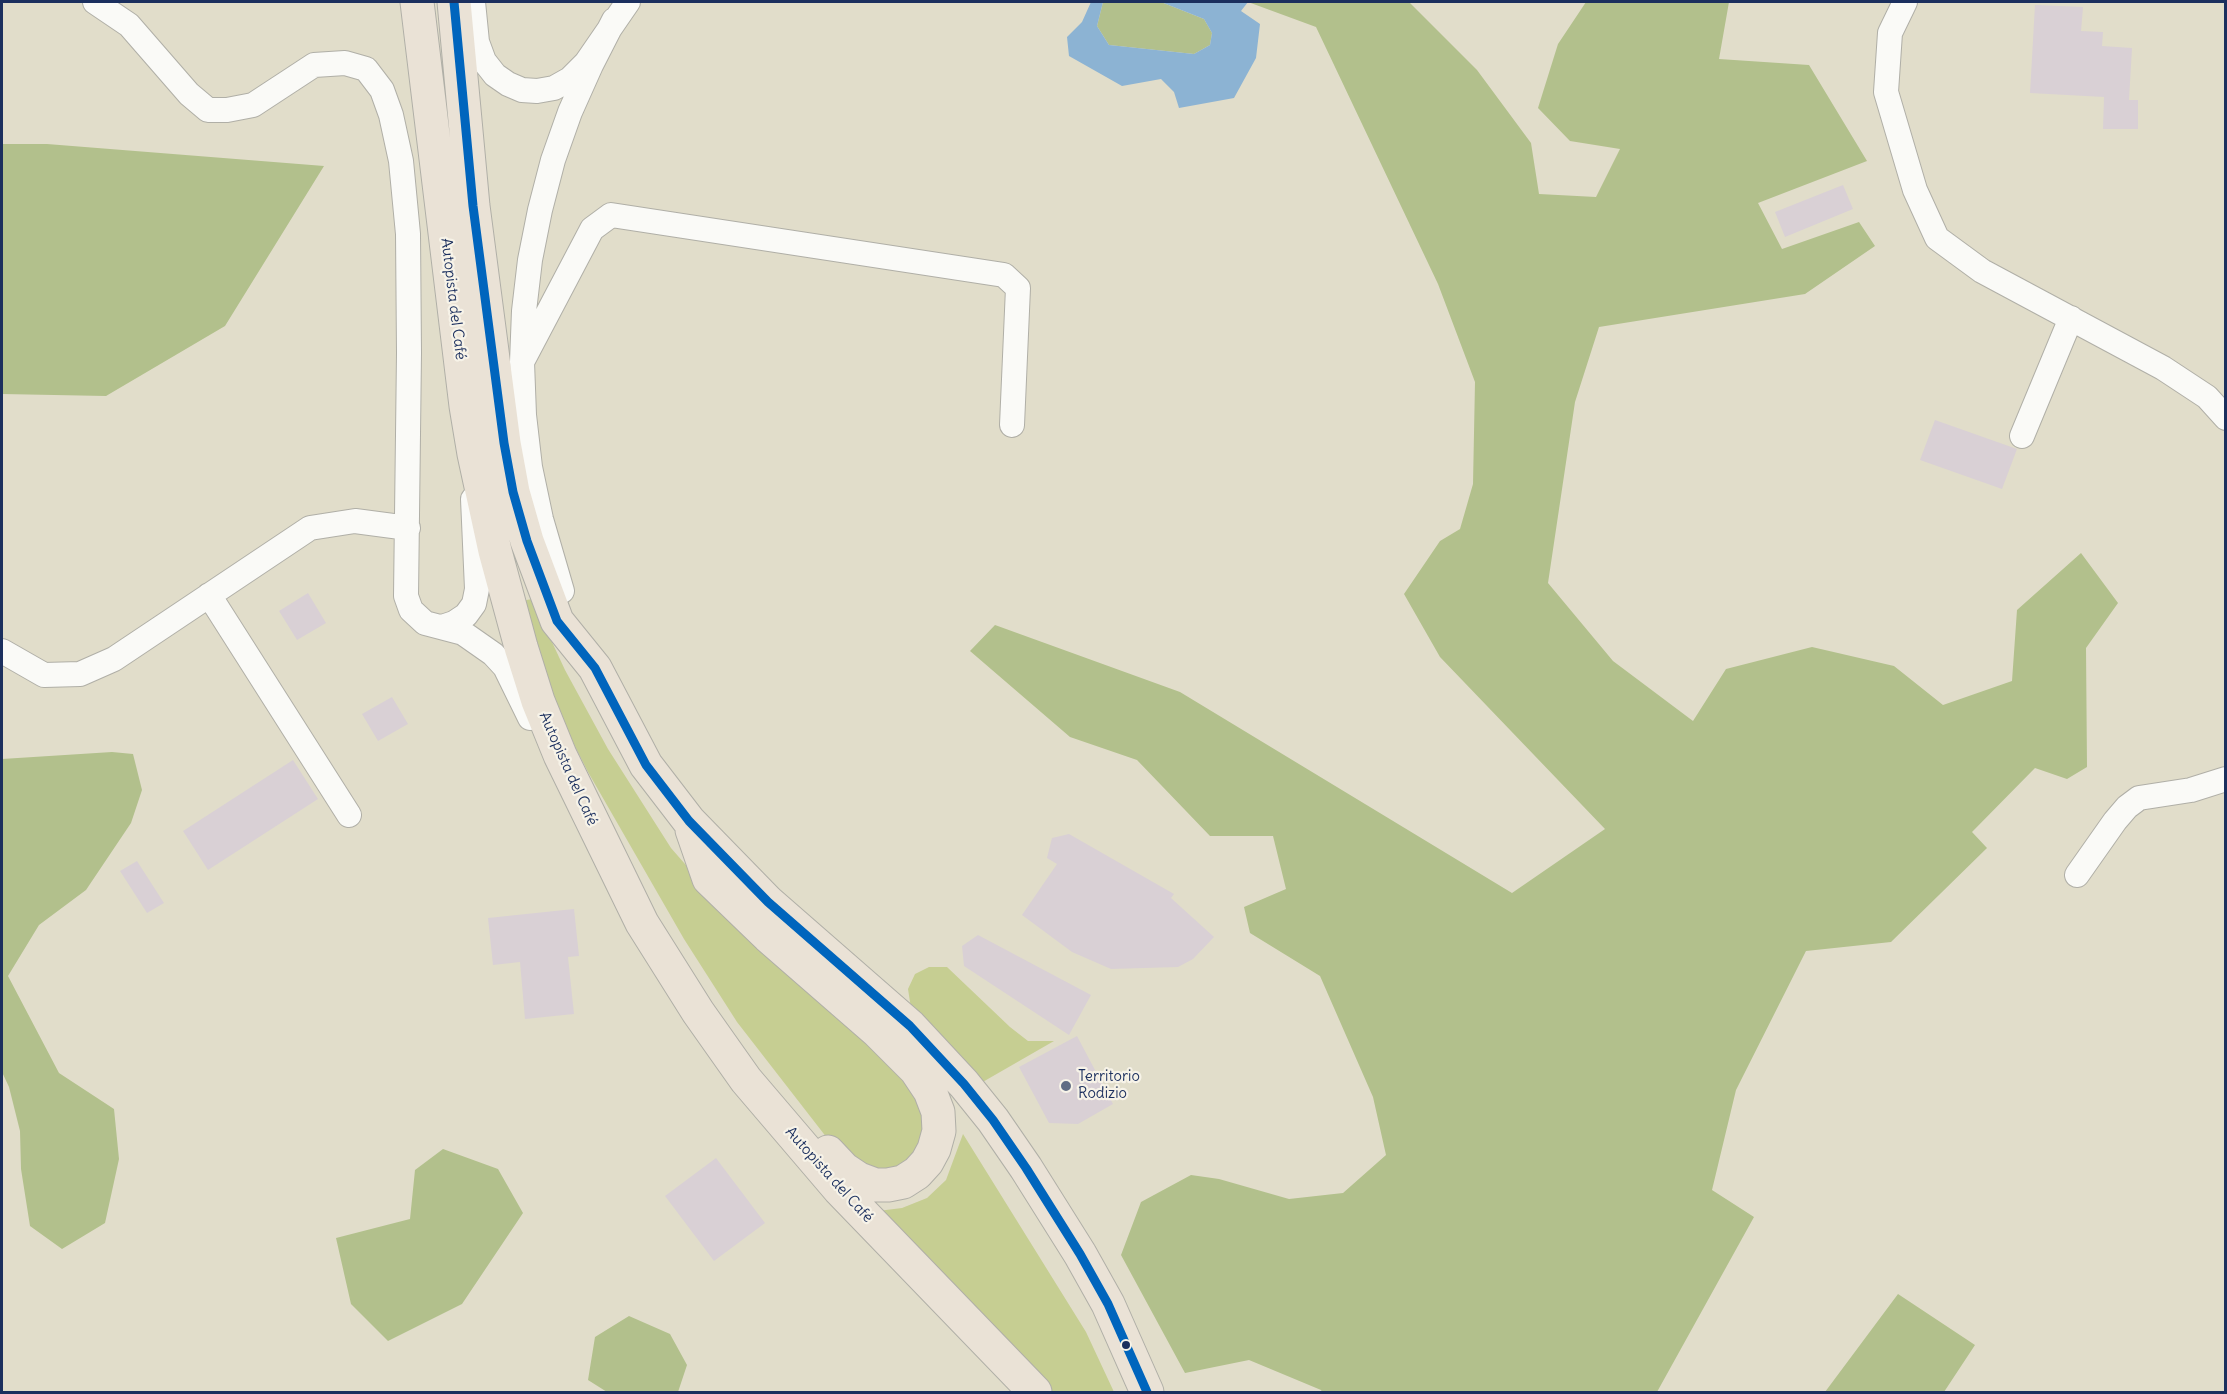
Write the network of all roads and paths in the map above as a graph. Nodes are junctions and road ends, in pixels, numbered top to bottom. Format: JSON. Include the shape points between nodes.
{"nodes":[{"id":1,"x":95,"y":2,"type":"edge"},
{"id":2,"x":417,"y":2,"type":"edge"},
{"id":3,"x":454,"y":2,"type":"edge"},
{"id":4,"x":473,"y":2,"type":"edge"},
{"id":5,"x":1905,"y":2,"type":"edge"},
{"id":6,"x":621,"y":11,"type":"edge"},
{"id":7,"x":2070,"y":318,"type":"junction"},
{"id":8,"x":522,"y":362,"type":"junction"},
{"id":9,"x":2226,"y":418,"type":"edge"},
{"id":10,"x":1012,"y":425,"type":"dead end"},
{"id":11,"x":2022,"y":436,"type":"dead end"},
{"id":12,"x":474,"y":454,"type":"junction"},
{"id":13,"x":408,"y":528,"type":"junction"},
{"id":14,"x":209,"y":595,"type":"junction"},
{"id":15,"x":442,"y":627,"type":"junction"},
{"id":16,"x":2,"y":651,"type":"edge"},
{"id":17,"x":595,"y":668,"type":"junction"},
{"id":18,"x":560,"y":755,"type":"junction"},
{"id":19,"x":2226,"y":779,"type":"edge"},
{"id":20,"x":349,"y":814,"type":"dead end"},
{"id":21,"x":689,"y":821,"type":"junction"},
{"id":22,"x":2077,"y":875,"type":"dead end"},
{"id":23,"x":642,"y":923,"type":"junction"},
{"id":24,"x":1035,"y":1392,"type":"edge"},
{"id":25,"x":1147,"y":1392,"type":"edge"}],
"edges":[{"from":1,"to":13,"type":"street","via":[[129,26],[208,110],[254,105],[314,65],[345,63],[366,69],[382,90],[400,161],[408,234]]},
{"from":2,"to":12,"type":"highway","name":"Autopista del Café"},
{"from":3,"to":17,"type":"highway","name":"Autopista del Café","via":[[487,317],[513,492],[557,621]]},
{"from":4,"to":6,"type":"street","via":[[477,42],[484,61],[508,84],[537,91],[570,79],[586,63]]},
{"from":5,"to":7,"type":"street","via":[[1890,33],[1886,92],[1915,190],[1937,238],[1982,271]]},
{"from":6,"to":8,"type":"street","via":[[591,65],[553,160],[530,260]]},
{"from":7,"to":9,"type":"street","via":[[2181,379],[2207,397]]},
{"from":7,"to":11,"type":"street"},
{"from":8,"to":10,"type":"street","via":[[592,230],[611,215],[1004,275],[1018,288]]},
{"from":8,"to":17,"type":"street","via":[[529,457],[541,519],[573,620]]},
{"from":12,"to":15,"type":"street","via":[[477,589],[474,604],[466,615]]},
{"from":12,"to":18,"type":"highway","name":"Autopista del Café","via":[[521,647]]},
{"from":13,"to":14,"type":"street","via":[[355,521],[310,528]]},
{"from":13,"to":15,"type":"street","via":[[406,597],[411,610],[424,623]]},
{"from":14,"to":16,"type":"street","via":[[114,659],[80,674],[44,675]]},
{"from":14,"to":20,"type":"street"},
{"from":15,"to":18,"type":"street","via":[[463,633],[493,654],[509,675],[534,727]]},
{"from":17,"to":21,"type":"highway","name":"Autopista del Café","via":[[646,765]]},
{"from":18,"to":23,"type":"highway","name":"Autopista del Café"},
{"from":19,"to":22,"type":"street","via":[[2191,790],[2139,798],[2115,821]]},
{"from":21,"to":23,"type":"highway","via":[[709,879],[916,1070],[938,1112],[939,1131],[927,1162],[903,1182],[888,1185],[875,1185],[844,1169],[759,1070],[679,956]]},
{"from":21,"to":25,"type":"highway","name":"Autopista del Café","via":[[768,902],[910,1026],[964,1084],[1026,1168],[1080,1254],[1108,1304]]},
{"from":23,"to":24,"type":"highway","name":"Autopista del Café","via":[[746,1080],[839,1189]]}]}
